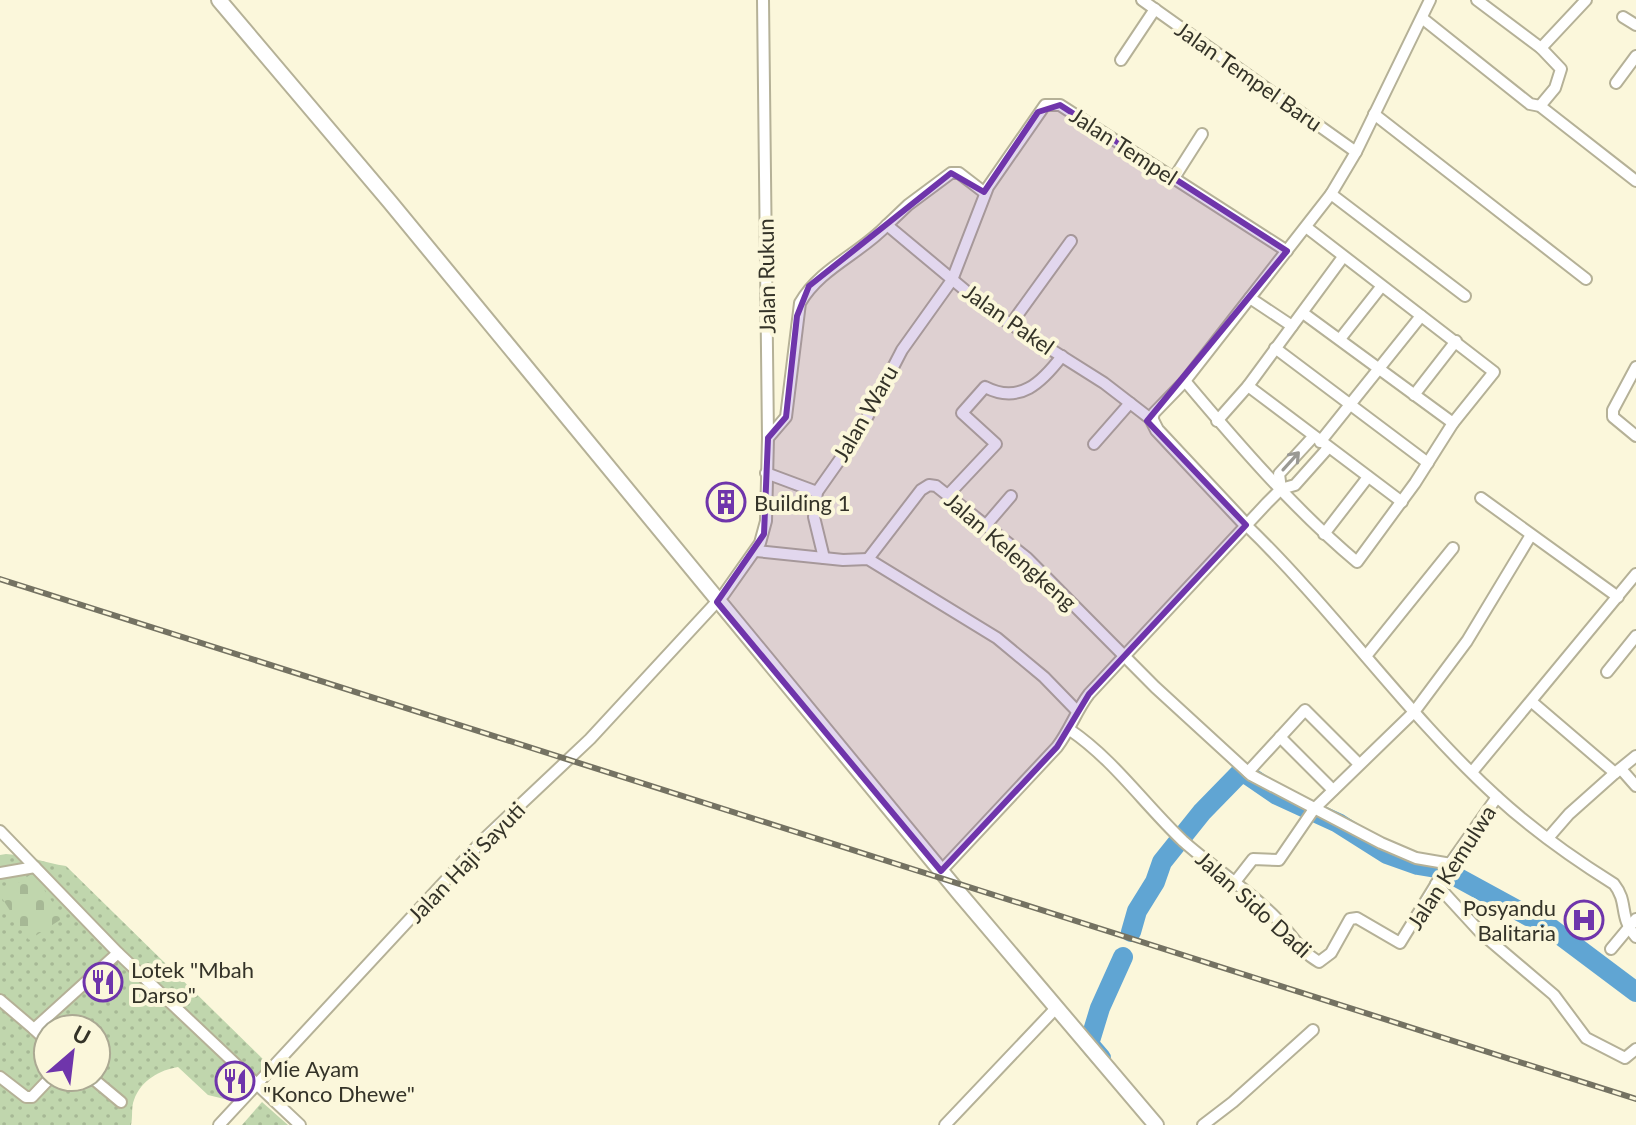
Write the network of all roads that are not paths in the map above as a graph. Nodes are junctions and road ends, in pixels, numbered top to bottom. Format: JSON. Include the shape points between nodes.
{"nodes":[{"id":1,"x":219,"y":0,"type":"edge"},
{"id":2,"x":763,"y":0,"type":"edge"},
{"id":3,"x":1142,"y":0,"type":"edge"},
{"id":4,"x":1430,"y":0,"type":"edge"},
{"id":5,"x":1477,"y":0,"type":"edge"},
{"id":6,"x":1586,"y":0,"type":"edge"},
{"id":7,"x":1155,"y":9,"type":"junction"},
{"id":8,"x":1623,"y":17,"type":"dead end"},
{"id":9,"x":1422,"y":18,"type":"junction"},
{"id":10,"x":1636,"y":25,"type":"edge"},
{"id":11,"x":1541,"y":48,"type":"junction"},
{"id":12,"x":1636,"y":56,"type":"edge"},
{"id":13,"x":1121,"y":60,"type":"dead end"},
{"id":14,"x":1616,"y":83,"type":"dead end"},
{"id":15,"x":1540,"y":106,"type":"junction"},
{"id":16,"x":1374,"y":114,"type":"junction"},
{"id":17,"x":1202,"y":134,"type":"dead end"},
{"id":18,"x":1356,"y":152,"type":"junction"},
{"id":19,"x":1174,"y":178,"type":"junction"},
{"id":20,"x":1636,"y":181,"type":"edge"},
{"id":21,"x":985,"y":193,"type":"junction"},
{"id":22,"x":1331,"y":194,"type":"junction"},
{"id":23,"x":887,"y":225,"type":"junction"},
{"id":24,"x":1306,"y":227,"type":"junction"},
{"id":25,"x":1071,"y":241,"type":"dead end"},
{"id":26,"x":1287,"y":251,"type":"junction"},
{"id":27,"x":1343,"y":257,"type":"junction"},
{"id":28,"x":1586,"y":279,"type":"dead end"},
{"id":29,"x":952,"y":280,"type":"junction"},
{"id":30,"x":1381,"y":287,"type":"junction"},
{"id":31,"x":1465,"y":296,"type":"dead end"},
{"id":32,"x":1250,"y":298,"type":"junction"},
{"id":33,"x":1303,"y":313,"type":"junction"},
{"id":34,"x":1421,"y":316,"type":"junction"},
{"id":35,"x":1011,"y":324,"type":"junction"},
{"id":36,"x":1292,"y":326,"type":"junction"},
{"id":37,"x":1340,"y":339,"type":"junction"},
{"id":38,"x":1456,"y":341,"type":"junction"},
{"id":39,"x":1275,"y":348,"type":"junction"},
{"id":40,"x":1064,"y":357,"type":"junction"},
{"id":41,"x":1636,"y":367,"type":"edge"},
{"id":42,"x":1377,"y":368,"type":"junction"},
{"id":43,"x":1185,"y":381,"type":"junction"},
{"id":44,"x":1248,"y":386,"type":"junction"},
{"id":45,"x":1414,"y":395,"type":"junction"},
{"id":46,"x":1130,"y":403,"type":"junction"},
{"id":47,"x":1351,"y":403,"type":"junction"},
{"id":48,"x":1152,"y":420,"type":"junction"},
{"id":49,"x":1217,"y":421,"type":"junction"},
{"id":50,"x":1453,"y":423,"type":"junction"},
{"id":51,"x":1636,"y":436,"type":"edge"},
{"id":52,"x":768,"y":438,"type":"junction"},
{"id":53,"x":1320,"y":442,"type":"junction"},
{"id":54,"x":1094,"y":444,"type":"dead end"},
{"id":55,"x":1428,"y":463,"type":"junction"},
{"id":56,"x":766,"y":473,"type":"junction"},
{"id":57,"x":1368,"y":477,"type":"junction"},
{"id":58,"x":1281,"y":489,"type":"junction"},
{"id":59,"x":817,"y":492,"type":"junction"},
{"id":60,"x":948,"y":495,"type":"junction"},
{"id":61,"x":1011,"y":496,"type":"dead end"},
{"id":62,"x":1481,"y":498,"type":"dead end"},
{"id":63,"x":1402,"y":502,"type":"junction"},
{"id":64,"x":987,"y":524,"type":"junction"},
{"id":65,"x":1246,"y":525,"type":"junction"},
{"id":66,"x":1324,"y":534,"type":"junction"},
{"id":67,"x":1531,"y":535,"type":"junction"},
{"id":68,"x":1453,"y":548,"type":"dead end"},
{"id":69,"x":756,"y":551,"type":"junction"},
{"id":70,"x":824,"y":558,"type":"junction"},
{"id":71,"x":868,"y":559,"type":"junction"},
{"id":72,"x":1636,"y":574,"type":"edge"},
{"id":73,"x":1618,"y":597,"type":"junction"},
{"id":74,"x":717,"y":602,"type":"junction"},
{"id":75,"x":1636,"y":636,"type":"edge"},
{"id":76,"x":1366,"y":656,"type":"junction"},
{"id":77,"x":1125,"y":657,"type":"junction"},
{"id":78,"x":1607,"y":672,"type":"dead end"},
{"id":79,"x":1532,"y":702,"type":"junction"},
{"id":80,"x":1077,"y":711,"type":"junction"},
{"id":81,"x":1414,"y":712,"type":"junction"},
{"id":82,"x":1070,"y":730,"type":"junction"},
{"id":83,"x":1280,"y":737,"type":"junction"},
{"id":84,"x":1636,"y":756,"type":"edge"},
{"id":85,"x":1359,"y":764,"type":"junction"},
{"id":86,"x":1618,"y":771,"type":"junction"},
{"id":87,"x":1248,"y":772,"type":"junction"},
{"id":88,"x":1472,"y":772,"type":"junction"},
{"id":89,"x":1636,"y":786,"type":"edge"},
{"id":90,"x":1333,"y":790,"type":"junction"},
{"id":91,"x":1497,"y":797,"type":"junction"},
{"id":92,"x":1313,"y":812,"type":"junction"},
{"id":93,"x":0,"y":831,"type":"edge"},
{"id":94,"x":1549,"y":837,"type":"junction"},
{"id":95,"x":1451,"y":864,"type":"junction"},
{"id":96,"x":35,"y":867,"type":"junction"},
{"id":97,"x":941,"y":871,"type":"junction"},
{"id":98,"x":0,"y":873,"type":"edge"},
{"id":99,"x":1438,"y":881,"type":"junction"},
{"id":100,"x":1235,"y":882,"type":"junction"},
{"id":101,"x":1634,"y":928,"type":"edge"},
{"id":102,"x":1404,"y":938,"type":"joint"},
{"id":103,"x":1611,"y":949,"type":"dead end"},
{"id":104,"x":118,"y":953,"type":"junction"},
{"id":105,"x":0,"y":1000,"type":"edge"},
{"id":106,"x":1057,"y":1007,"type":"junction"},
{"id":107,"x":52,"y":1013,"type":"edge"},
{"id":108,"x":32,"y":1027,"type":"edge"},
{"id":109,"x":1313,"y":1030,"type":"dead end"},
{"id":110,"x":1636,"y":1049,"type":"edge"},
{"id":111,"x":0,"y":1077,"type":"edge"},
{"id":112,"x":257,"y":1083,"type":"junction"},
{"id":113,"x":36,"y":1093,"type":"edge"},
{"id":114,"x":110,"y":1093,"type":"edge"},
{"id":115,"x":121,"y":1102,"type":"dead end"},
{"id":116,"x":1155,"y":1124,"type":"edge"},
{"id":117,"x":219,"y":1125,"type":"edge"},
{"id":118,"x":300,"y":1125,"type":"edge"},
{"id":119,"x":945,"y":1125,"type":"edge"},
{"id":120,"x":1203,"y":1125,"type":"edge"}],
"edges":[{"from":1,"to":74,"type":"main road"},
{"from":2,"to":52,"type":"street","name":"Jalan Rukun"},
{"from":3,"to":7,"type":"street","name":"Jalan Tempel Baru"},
{"from":4,"to":9,"type":"street"},
{"from":5,"to":11,"type":"street"},
{"from":6,"to":11,"type":"street"},
{"from":7,"to":13,"type":"street"},
{"from":7,"to":18,"type":"street","name":"Jalan Tempel Baru"},
{"from":8,"to":10,"type":"street"},
{"from":9,"to":15,"type":"street","via":[[1530,104]]},
{"from":9,"to":16,"type":"street"},
{"from":11,"to":15,"type":"street","via":[[1561,69],[1555,88]]},
{"from":12,"to":14,"type":"street"},
{"from":15,"to":20,"type":"street"},
{"from":16,"to":18,"type":"street"},
{"from":16,"to":28,"type":"street"},
{"from":17,"to":19,"type":"street"},
{"from":18,"to":22,"type":"street"},
{"from":19,"to":21,"type":"street","name":"Jalan Tempel","via":[[1051,103],[1038,112]]},
{"from":19,"to":26,"type":"street","name":"Jalan Tempel"},
{"from":21,"to":23,"type":"street","via":[[959,173],[951,173]]},
{"from":21,"to":29,"type":"street","name":"Jalan Tempel"},
{"from":22,"to":24,"type":"street"},
{"from":22,"to":31,"type":"street"},
{"from":23,"to":29,"type":"street","name":"Jalan Pakel"},
{"from":23,"to":52,"type":"street","via":[[809,286],[800,303],[786,417]]},
{"from":24,"to":26,"type":"street"},
{"from":24,"to":27,"type":"street"},
{"from":25,"to":35,"type":"street"},
{"from":26,"to":32,"type":"street"},
{"from":27,"to":30,"type":"street"},
{"from":27,"to":33,"type":"street"},
{"from":29,"to":35,"type":"street","name":"Jalan Pakel"},
{"from":29,"to":59,"type":"street","name":"Jalan Waru","via":[[902,350],[860,431]]},
{"from":30,"to":34,"type":"street"},
{"from":30,"to":37,"type":"street"},
{"from":32,"to":36,"type":"street"},
{"from":32,"to":43,"type":"street"},
{"from":33,"to":36,"type":"street"},
{"from":33,"to":37,"type":"street"},
{"from":34,"to":38,"type":"street"},
{"from":34,"to":42,"type":"street"},
{"from":35,"to":40,"type":"street","name":"Jalan Pakel"},
{"from":36,"to":39,"type":"street"},
{"from":37,"to":42,"type":"street"},
{"from":38,"to":45,"type":"street"},
{"from":38,"to":50,"type":"street","via":[[1494,372]]},
{"from":39,"to":44,"type":"street"},
{"from":39,"to":47,"type":"street"},
{"from":40,"to":46,"type":"street","name":"Jalan Pakel"},
{"from":40,"to":60,"type":"street","via":[[1037,384],[1013,394],[985,387],[962,413],[996,444]]},
{"from":41,"to":51,"type":"street","via":[[1613,410],[1613,417]]},
{"from":42,"to":45,"type":"street"},
{"from":42,"to":47,"type":"street"},
{"from":43,"to":48,"type":"street"},
{"from":43,"to":49,"type":"street"},
{"from":44,"to":49,"type":"street"},
{"from":44,"to":53,"type":"street"},
{"from":45,"to":50,"type":"street"},
{"from":46,"to":48,"type":"street","name":"Jalan Pakel"},
{"from":46,"to":54,"type":"street"},
{"from":47,"to":53,"type":"street"},
{"from":47,"to":55,"type":"street"},
{"from":48,"to":65,"type":"street"},
{"from":49,"to":58,"type":"street"},
{"from":50,"to":55,"type":"street"},
{"from":52,"to":56,"type":"street","name":"Jalan Rukun"},
{"from":53,"to":57,"type":"street"},
{"from":53,"to":58,"type":"street","via":[[1295,485]]},
{"from":58,"to":53,"type":"street","one_way":true,"via":[[1279,474]]},
{"from":55,"to":63,"type":"street"},
{"from":56,"to":59,"type":"street"},
{"from":56,"to":69,"type":"street","name":"Jalan Rukun","via":[[766,521]]},
{"from":57,"to":63,"type":"street"},
{"from":57,"to":66,"type":"street"},
{"from":58,"to":65,"type":"street"},
{"from":58,"to":66,"type":"street"},
{"from":59,"to":70,"type":"street","via":[[814,517]]},
{"from":60,"to":64,"type":"street","name":"Jalan Kelengkeng"},
{"from":60,"to":71,"type":"street","name":"Jalan Kelengkeng","via":[[936,486],[921,490]]},
{"from":61,"to":64,"type":"street"},
{"from":62,"to":67,"type":"street"},
{"from":63,"to":66,"type":"street","via":[[1357,562]]},
{"from":64,"to":77,"type":"street","name":"Jalan Kelengkeng"},
{"from":65,"to":76,"type":"street"},
{"from":65,"to":77,"type":"street"},
{"from":67,"to":73,"type":"street"},
{"from":67,"to":81,"type":"street","via":[[1467,641]]},
{"from":68,"to":76,"type":"street"},
{"from":69,"to":70,"type":"street"},
{"from":69,"to":74,"type":"street","name":"Jalan Haji Sayuti"},
{"from":70,"to":71,"type":"street"},
{"from":71,"to":80,"type":"street","via":[[997,638]]},
{"from":72,"to":73,"type":"street"},
{"from":73,"to":79,"type":"street"},
{"from":74,"to":97,"type":"main road"},
{"from":74,"to":112,"type":"street","name":"Jalan Haji Sayuti","via":[[590,739],[484,839]]},
{"from":75,"to":78,"type":"street"},
{"from":76,"to":81,"type":"street"},
{"from":77,"to":80,"type":"street"},
{"from":77,"to":87,"type":"street","name":"Jalan Kelengkeng"},
{"from":79,"to":86,"type":"street"},
{"from":79,"to":88,"type":"street"},
{"from":80,"to":82,"type":"street"},
{"from":81,"to":85,"type":"street"},
{"from":81,"to":88,"type":"street"},
{"from":82,"to":97,"type":"street"},
{"from":82,"to":100,"type":"street","name":"Jalan Sido Dadi","via":[[1093,746],[1184,842]]},
{"from":83,"to":85,"type":"street","via":[[1305,710]]},
{"from":83,"to":87,"type":"street"},
{"from":83,"to":90,"type":"street"},
{"from":84,"to":86,"type":"street"},
{"from":85,"to":90,"type":"street"},
{"from":86,"to":89,"type":"street"},
{"from":86,"to":94,"type":"street"},
{"from":87,"to":92,"type":"street","name":"Jalan Kelengkeng"},
{"from":88,"to":91,"type":"street"},
{"from":90,"to":92,"type":"street"},
{"from":91,"to":94,"type":"street"},
{"from":91,"to":95,"type":"street","name":"Jalan Kemulwa"},
{"from":92,"to":95,"type":"street","name":"Jalan Kelengkeng","via":[[1416,858]]},
{"from":92,"to":100,"type":"street","via":[[1279,860],[1253,859]]},
{"from":93,"to":96,"type":"street"},
{"from":94,"to":101,"type":"street","via":[[1614,884],[1622,895],[1623,916]]},
{"from":95,"to":99,"type":"street","name":"Jalan Kemulwa"},
{"from":96,"to":98,"type":"street"},
{"from":96,"to":104,"type":"street"},
{"from":97,"to":106,"type":"main road"},
{"from":99,"to":102,"type":"street","name":"Jalan Kemulwa"},
{"from":99,"to":110,"type":"street","via":[[1481,933],[1554,995],[1591,1043],[1625,1058]]},
{"from":100,"to":102,"type":"street","name":"Jalan Sido Dadi","via":[[1319,962],[1331,953],[1350,919],[1357,918],[1397,943]]},
{"from":101,"to":103,"type":"street"},
{"from":104,"to":107,"type":"street"},
{"from":104,"to":112,"type":"street"},
{"from":105,"to":108,"type":"street"},
{"from":106,"to":116,"type":"main road"},
{"from":106,"to":119,"type":"street"},
{"from":109,"to":120,"type":"street"},
{"from":111,"to":113,"type":"street","via":[[26,1097]]},
{"from":112,"to":117,"type":"street","name":"Jalan Haji Sayuti"},
{"from":112,"to":118,"type":"street"},
{"from":114,"to":115,"type":"street"}]}
